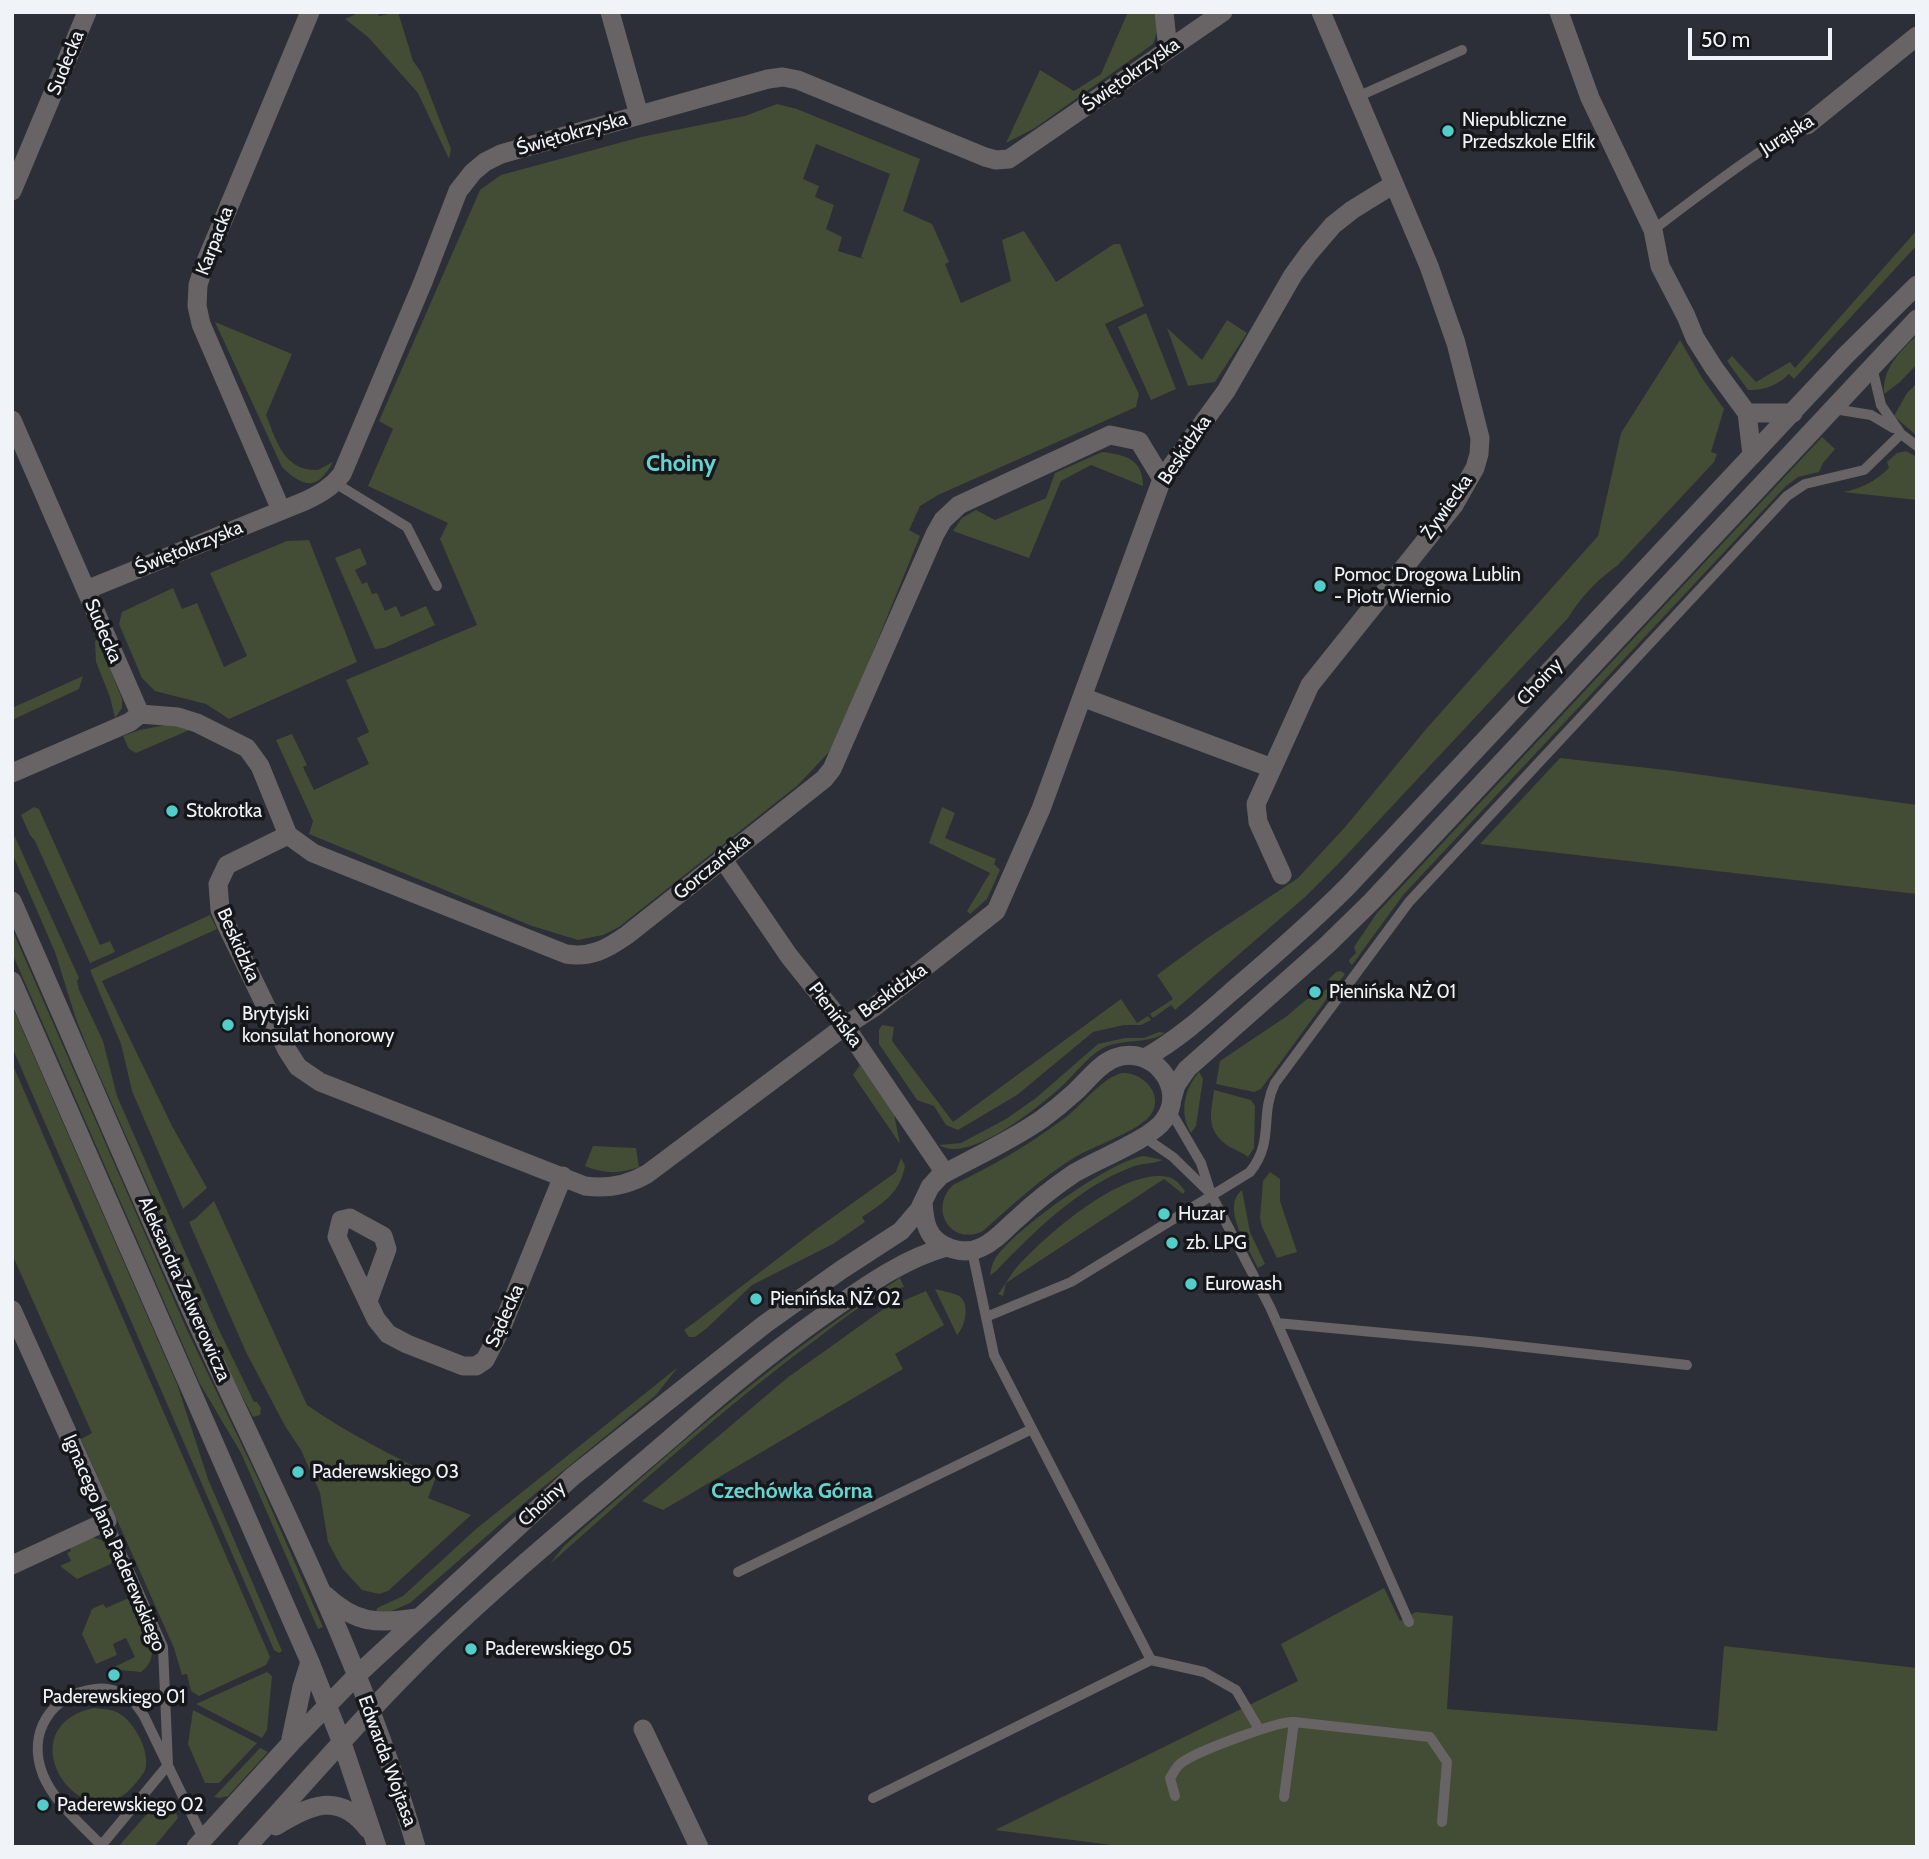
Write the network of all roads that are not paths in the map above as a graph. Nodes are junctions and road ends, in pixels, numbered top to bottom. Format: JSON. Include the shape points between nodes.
{"nodes":[{"id":1,"x":87,"y":12,"type":"edge"},
{"id":2,"x":310,"y":12,"type":"edge"},
{"id":3,"x":610,"y":12,"type":"edge"},
{"id":4,"x":1164,"y":12,"type":"edge"},
{"id":5,"x":1321,"y":12,"type":"edge"},
{"id":6,"x":1559,"y":12,"type":"edge"},
{"id":7,"x":1211,"y":14,"type":"edge"},
{"id":8,"x":1917,"y":36,"type":"edge"},
{"id":9,"x":1168,"y":49,"type":"junction"},
{"id":10,"x":1462,"y":50,"type":"dead end"},
{"id":11,"x":1357,"y":97,"type":"junction"},
{"id":12,"x":639,"y":115,"type":"junction"},
{"id":13,"x":1807,"y":125,"type":"joint"},
{"id":14,"x":1394,"y":184,"type":"junction"},
{"id":15,"x":12,"y":191,"type":"edge"},
{"id":16,"x":1653,"y":230,"type":"junction"},
{"id":17,"x":1917,"y":285,"type":"edge"},
{"id":18,"x":1917,"y":319,"type":"edge"},
{"id":19,"x":1872,"y":368,"type":"junction"},
{"id":20,"x":1833,"y":409,"type":"junction"},
{"id":21,"x":1747,"y":413,"type":"junction"},
{"id":22,"x":1793,"y":413,"type":"junction"},
{"id":23,"x":12,"y":420,"type":"edge"},
{"id":24,"x":1898,"y":432,"type":"junction"},
{"id":25,"x":1917,"y":446,"type":"edge"},
{"id":26,"x":1752,"y":455,"type":"junction"},
{"id":27,"x":1162,"y":479,"type":"junction"},
{"id":28,"x":335,"y":483,"type":"junction"},
{"id":29,"x":281,"y":510,"type":"junction"},
{"id":30,"x":437,"y":586,"type":"dead end"},
{"id":31,"x":86,"y":590,"type":"junction"},
{"id":32,"x":1082,"y":697,"type":"junction"},
{"id":33,"x":140,"y":714,"type":"junction"},
{"id":34,"x":1272,"y":768,"type":"junction"},
{"id":35,"x":13,"y":774,"type":"edge"},
{"id":36,"x":288,"y":835,"type":"junction"},
{"id":37,"x":722,"y":858,"type":"junction"},
{"id":38,"x":1282,"y":875,"type":"dead end"},
{"id":39,"x":12,"y":901,"type":"edge"},
{"id":40,"x":12,"y":981,"type":"edge"},
{"id":41,"x":845,"y":1026,"type":"junction"},
{"id":42,"x":1145,"y":1058,"type":"junction"},
{"id":43,"x":1171,"y":1104,"type":"junction"},
{"id":44,"x":1144,"y":1137,"type":"junction"},
{"id":45,"x":945,"y":1173,"type":"junction"},
{"id":46,"x":563,"y":1177,"type":"junction"},
{"id":47,"x":1212,"y":1194,"type":"junction"},
{"id":48,"x":923,"y":1203,"type":"junction"},
{"id":49,"x":946,"y":1247,"type":"junction"},
{"id":50,"x":972,"y":1251,"type":"junction"},
{"id":51,"x":368,"y":1301,"type":"dead end"},
{"id":52,"x":12,"y":1310,"type":"edge"},
{"id":53,"x":986,"y":1317,"type":"junction"},
{"id":54,"x":1277,"y":1323,"type":"junction"},
{"id":55,"x":1687,"y":1365,"type":"dead end"},
{"id":56,"x":1032,"y":1429,"type":"junction"},
{"id":57,"x":107,"y":1521,"type":"junction"},
{"id":58,"x":12,"y":1565,"type":"edge"},
{"id":59,"x":738,"y":1572,"type":"dead end"},
{"id":60,"x":321,"y":1592,"type":"junction"},
{"id":61,"x":417,"y":1618,"type":"junction"},
{"id":62,"x":1409,"y":1622,"type":"dead end"},
{"id":63,"x":1151,"y":1660,"type":"junction"},
{"id":64,"x":310,"y":1662,"type":"junction"},
{"id":65,"x":356,"y":1676,"type":"junction"},
{"id":66,"x":328,"y":1704,"type":"junction"},
{"id":67,"x":371,"y":1711,"type":"junction"},
{"id":68,"x":1294,"y":1722,"type":"junction"},
{"id":69,"x":643,"y":1729,"type":"dead end"},
{"id":70,"x":1259,"y":1729,"type":"junction"},
{"id":71,"x":291,"y":1743,"type":"junction"},
{"id":72,"x":342,"y":1743,"type":"junction"},
{"id":73,"x":168,"y":1765,"type":"junction"},
{"id":74,"x":1175,"y":1796,"type":"dead end"},
{"id":75,"x":1284,"y":1797,"type":"dead end"},
{"id":76,"x":873,"y":1798,"type":"dead end"},
{"id":77,"x":1442,"y":1822,"type":"dead end"},
{"id":78,"x":376,"y":1841,"type":"edge"},
{"id":79,"x":251,"y":1843,"type":"edge"},
{"id":80,"x":202,"y":1844,"type":"edge"},
{"id":81,"x":100,"y":1846,"type":"edge"},
{"id":82,"x":416,"y":1847,"type":"edge"},
{"id":83,"x":699,"y":1847,"type":"edge"}],
"edges":[{"from":1,"to":15,"type":"street","name":"Sudecka"},
{"from":2,"to":29,"type":"street","name":"Karpacka","via":[[198,285],[197,306],[212,352]]},
{"from":3,"to":12,"type":"street"},
{"from":4,"to":9,"type":"street"},
{"from":5,"to":11,"type":"street"},
{"from":6,"to":16,"type":"street","via":[[1590,98]]},
{"from":7,"to":9,"type":"street","name":"Świętokrzyska"},
{"from":8,"to":13,"type":"street","name":"Jurajska"},
{"from":9,"to":12,"type":"street","name":"Świętokrzyska","via":[[1009,159],[996,160],[783,77]]},
{"from":10,"to":11,"type":"lane"},
{"from":11,"to":14,"type":"street","name":"Żywiecka"},
{"from":12,"to":28,"type":"street","name":"Świętokrzyska","via":[[501,154],[473,172],[458,191]]},
{"from":13,"to":16,"type":"lane","name":"Jurajska","via":[[1796,127]]},
{"from":14,"to":27,"type":"street","name":"Beskidzka","via":[[1352,209],[1309,253],[1226,391]]},
{"from":14,"to":34,"type":"street","name":"Żywiecka","via":[[1443,303],[1477,424],[1479,454],[1454,505],[1310,685]]},
{"from":16,"to":21,"type":"street","via":[[1660,266],[1695,338]]},
{"from":17,"to":22,"type":"street","name":"Choiny"},
{"from":18,"to":19,"type":"street"},
{"from":19,"to":20,"type":"street","name":"Choiny"},
{"from":19,"to":24,"type":"lane","via":[[1881,405]]},
{"from":20,"to":24,"type":"lane","via":[[1871,415]]},
{"from":20,"to":43,"type":"street","name":"Choiny","via":[[1380,893],[1187,1069]]},
{"from":21,"to":22,"type":"street"},
{"from":21,"to":26,"type":"street"},
{"from":22,"to":26,"type":"street","name":"Choiny"},
{"from":23,"to":31,"type":"street","name":"Sudecka"},
{"from":24,"to":25,"type":"lane"},
{"from":24,"to":47,"type":"lane","via":[[1864,470],[1801,485],[1787,496],[1409,902],[1275,1083],[1267,1100],[1266,1140],[1259,1160],[1250,1172]]},
{"from":26,"to":42,"type":"street","name":"Choiny","via":[[1334,900],[1195,1023]]},
{"from":27,"to":32,"type":"street","name":"Beskidzka"},
{"from":27,"to":37,"type":"street","name":"Gorczańska","via":[[1139,441],[1110,435],[959,505],[935,534],[832,769]]},
{"from":28,"to":29,"type":"street","name":"Świętokrzyska","via":[[321,494]]},
{"from":28,"to":30,"type":"lane","via":[[407,527]]},
{"from":29,"to":31,"type":"street","name":"Świętokrzyska"},
{"from":31,"to":33,"type":"street","name":"Sudecka"},
{"from":32,"to":34,"type":"street"},
{"from":32,"to":41,"type":"street","name":"Beskidzka","via":[[1041,809],[996,911]]},
{"from":33,"to":35,"type":"street"},
{"from":33,"to":36,"type":"street","via":[[197,723],[247,748],[260,766]]},
{"from":34,"to":38,"type":"street","name":"Żywiecka","via":[[1256,804],[1258,822]]},
{"from":36,"to":37,"type":"street","name":"Gorczańska","via":[[313,853],[566,954],[582,956],[610,947]]},
{"from":36,"to":46,"type":"street","name":"Beskidzka","via":[[227,865],[218,884],[218,898],[223,918],[298,1067],[320,1082]]},
{"from":37,"to":41,"type":"street","name":"Pienińska","via":[[789,956]]},
{"from":39,"to":60,"type":"street","name":"Aleksandra Zelwerowicza"},
{"from":40,"to":64,"type":"street","name":"Aleksandra Zelwerowicza"},
{"from":41,"to":45,"type":"street","name":"Pienińska"},
{"from":41,"to":46,"type":"street","name":"Beskidzka","via":[[637,1180],[596,1187]]},
{"from":42,"to":43,"type":"street","via":[[1165,1074]]},
{"from":42,"to":45,"type":"street","via":[[1127,1055],[1110,1060],[1024,1131]]},
{"from":43,"to":44,"type":"street","name":"Choiny","via":[[1160,1126]]},
{"from":43,"to":47,"type":"lane","via":[[1202,1163]]},
{"from":44,"to":47,"type":"lane"},
{"from":44,"to":50,"type":"street","name":"Choiny","via":[[1062,1182],[990,1243]]},
{"from":45,"to":48,"type":"street","name":"Choiny","via":[[933,1182]]},
{"from":46,"to":51,"type":"street","name":"Sądecka","via":[[501,1329],[485,1360],[476,1366],[463,1366],[388,1334]]},
{"from":47,"to":53,"type":"lane","via":[[1071,1282]]},
{"from":47,"to":54,"type":"lane"},
{"from":48,"to":49,"type":"street","via":[[929,1232]]},
{"from":48,"to":61,"type":"street","name":"Choiny","via":[[901,1231],[787,1308],[613,1443]]},
{"from":49,"to":50,"type":"street"},
{"from":49,"to":67,"type":"street","name":"Choiny","via":[[911,1260],[868,1285],[734,1383],[477,1606]]},
{"from":50,"to":53,"type":"lane"},
{"from":52,"to":57,"type":"street","name":"Ignacego Jana Paderewskiego"},
{"from":53,"to":56,"type":"lane","via":[[994,1354]]},
{"from":54,"to":55,"type":"lane"},
{"from":54,"to":62,"type":"lane"},
{"from":56,"to":59,"type":"lane"},
{"from":56,"to":63,"type":"lane"},
{"from":57,"to":58,"type":"street"},
{"from":57,"to":73,"type":"lane","name":"Ignacego Jana Paderewskiego","via":[[163,1647]]},
{"from":60,"to":61,"type":"street","via":[[345,1612],[369,1622]]},
{"from":60,"to":65,"type":"street","name":"Aleksandra Zelwerowicza"},
{"from":61,"to":65,"type":"street","name":"Choiny"},
{"from":63,"to":70,"type":"lane","via":[[1204,1672],[1236,1690]]},
{"from":63,"to":76,"type":"lane"},
{"from":64,"to":66,"type":"street","name":"Aleksandra Zelwerowicza"},
{"from":64,"to":71,"type":"street"},
{"from":65,"to":66,"type":"street","name":"Choiny"},
{"from":65,"to":67,"type":"street","name":"Edwarda Wojtasa"},
{"from":66,"to":71,"type":"street","name":"Choiny"},
{"from":66,"to":72,"type":"street","name":"Edwarda Wojtasa"},
{"from":67,"to":72,"type":"street","name":"Choiny"},
{"from":67,"to":82,"type":"street","name":"Edwarda Wojtasa"},
{"from":68,"to":70,"type":"lane"},
{"from":68,"to":75,"type":"lane"},
{"from":68,"to":77,"type":"lane","via":[[1430,1737],[1447,1762]]},
{"from":69,"to":83,"type":"street"},
{"from":70,"to":74,"type":"lane","via":[[1180,1763],[1170,1778]]},
{"from":71,"to":80,"type":"street","name":"Choiny"},
{"from":72,"to":78,"type":"street","name":"Edwarda Wojtasa"},
{"from":72,"to":79,"type":"street","name":"Choiny"},
{"from":73,"to":80,"type":"lane"},
{"from":73,"to":81,"type":"lane"},
{"from":73,"to":81,"type":"lane","via":[[144,1716],[131,1699],[117,1691],[79,1691],[46,1717],[37,1752],[43,1775],[56,1797]]},
{"from":78,"to":79,"type":"street","via":[[349,1809],[326,1805],[301,1810]]}]}
